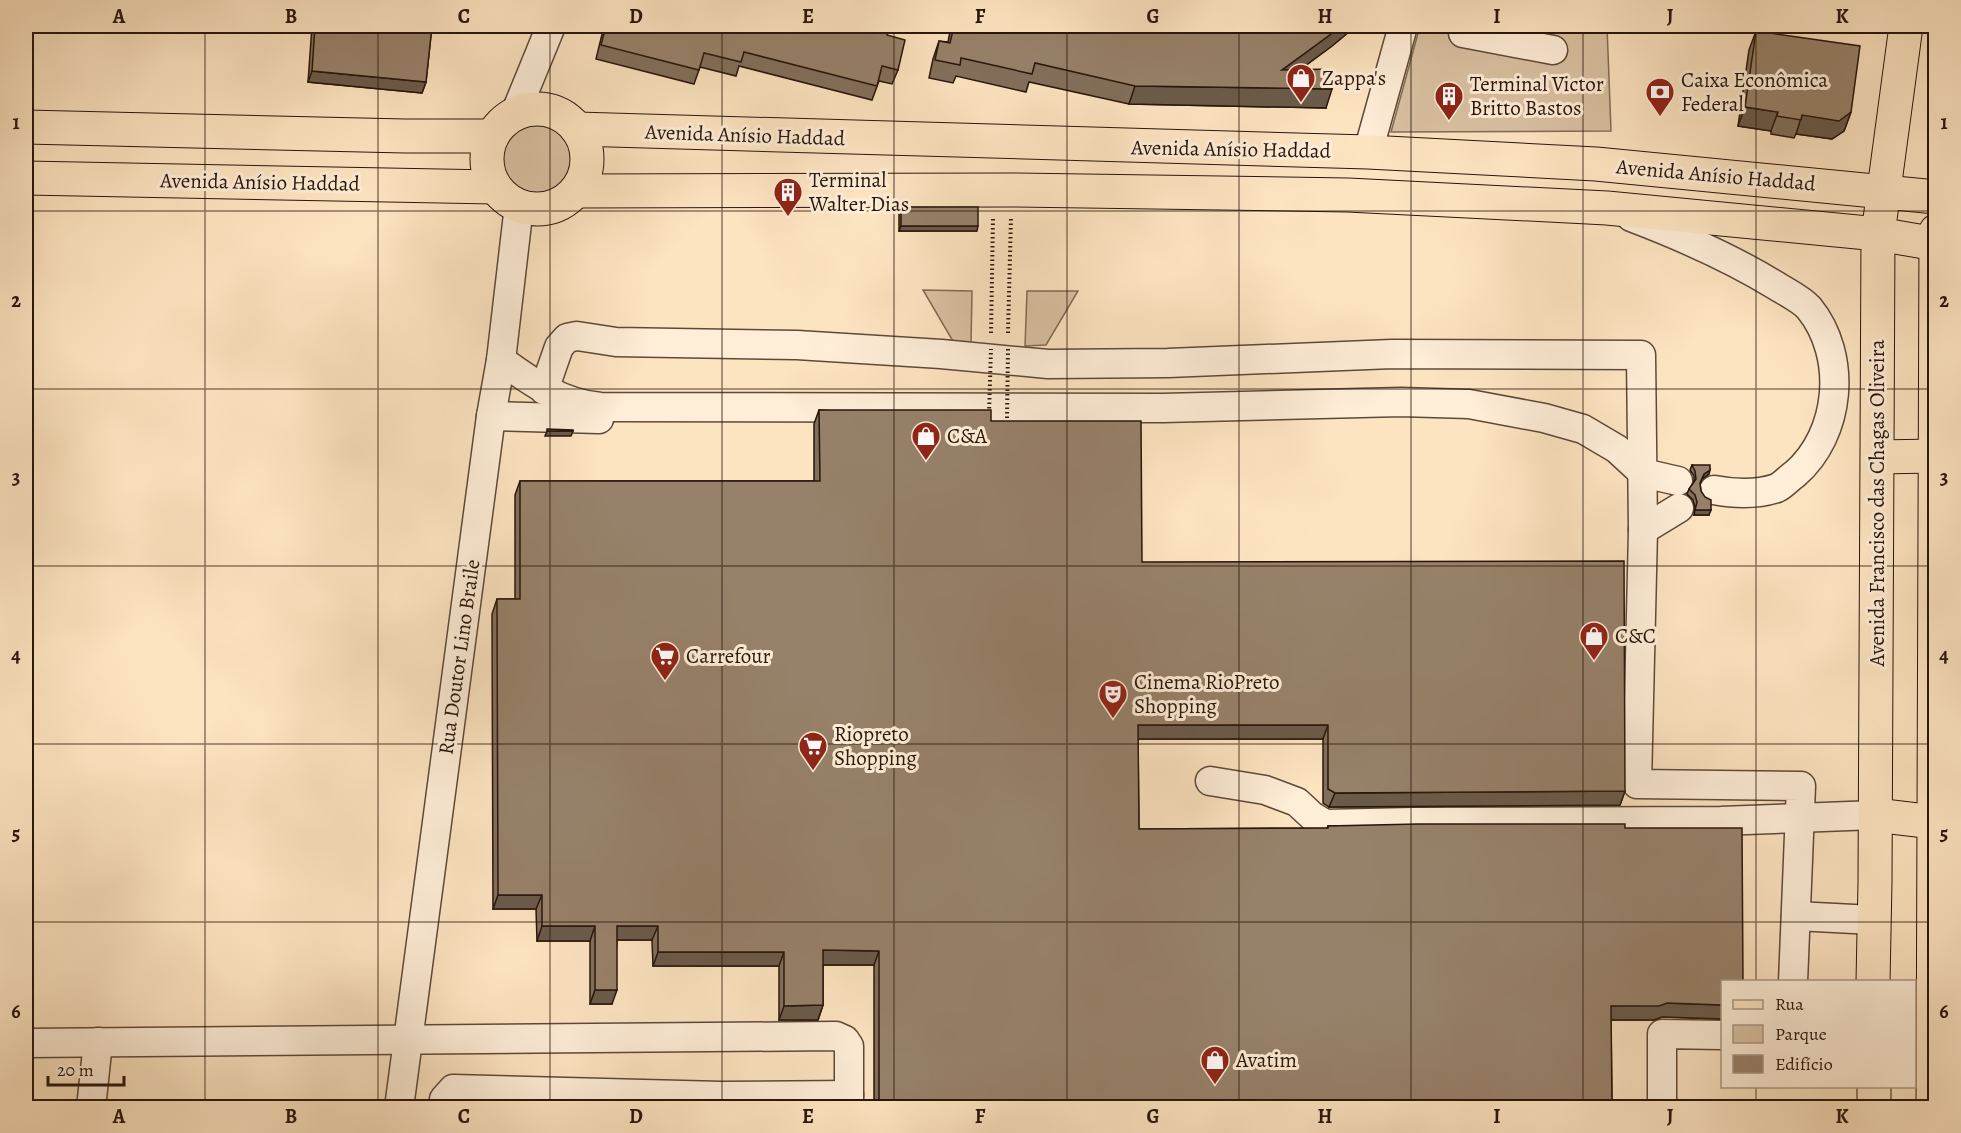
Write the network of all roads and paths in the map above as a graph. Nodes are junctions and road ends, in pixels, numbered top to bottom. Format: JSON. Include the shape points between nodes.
{"nodes":[{"id":1,"x":551,"y":26,"type":"edge"},
{"id":2,"x":1403,"y":26,"type":"edge"},
{"id":3,"x":1906,"y":26,"type":"edge"},
{"id":4,"x":1463,"y":33,"type":"dead end"},
{"id":5,"x":1553,"y":50,"type":"dead end"},
{"id":6,"x":518,"y":110,"type":"junction"},
{"id":7,"x":26,"y":127,"type":"edge"},
{"id":8,"x":577,"y":129,"type":"junction"},
{"id":9,"x":1358,"y":152,"type":"junction"},
{"id":10,"x":26,"y":178,"type":"edge"},
{"id":11,"x":1002,"y":190,"type":"junction"},
{"id":12,"x":576,"y":191,"type":"junction"},
{"id":13,"x":1883,"y":191,"type":"junction"},
{"id":14,"x":1348,"y":195,"type":"junction"},
{"id":15,"x":507,"y":196,"type":"junction"},
{"id":16,"x":1935,"y":197,"type":"edge"},
{"id":17,"x":1607,"y":208,"type":"junction"},
{"id":18,"x":1878,"y":234,"type":"junction"},
{"id":19,"x":1935,"y":240,"type":"edge"},
{"id":20,"x":1008,"y":337,"type":"dead end"},
{"id":21,"x":1008,"y":349,"type":"dead end"},
{"id":22,"x":501,"y":360,"type":"junction"},
{"id":23,"x":544,"y":390,"type":"junction"},
{"id":24,"x":491,"y":416,"type":"junction"},
{"id":25,"x":1007,"y":418,"type":"edge"},
{"id":26,"x":599,"y":419,"type":"dead end"},
{"id":27,"x":989,"y":420,"type":"edge"},
{"id":28,"x":1935,"y":456,"type":"edge"},
{"id":29,"x":1878,"y":457,"type":"junction"},
{"id":30,"x":1643,"y":473,"type":"junction"},
{"id":31,"x":1720,"y":494,"type":"dead end"},
{"id":32,"x":1643,"y":530,"type":"junction"},
{"id":33,"x":1210,"y":781,"type":"dead end"},
{"id":34,"x":1875,"y":815,"type":"junction"},
{"id":35,"x":1800,"y":818,"type":"junction"},
{"id":36,"x":1934,"y":822,"type":"edge"},
{"id":37,"x":1796,"y":916,"type":"junction"},
{"id":38,"x":1873,"y":920,"type":"junction"},
{"id":39,"x":1793,"y":980,"type":"edge"},
{"id":40,"x":1873,"y":980,"type":"edge"},
{"id":41,"x":1721,"y":1035,"type":"edge"},
{"id":42,"x":408,"y":1038,"type":"junction"},
{"id":43,"x":98,"y":1042,"type":"junction"},
{"id":44,"x":26,"y":1043,"type":"edge"},
{"id":45,"x":1928,"y":1075,"type":"edge"},
{"id":46,"x":1874,"y":1088,"type":"edge"},
{"id":47,"x":491,"y":1098,"type":"edge"},
{"id":48,"x":849,"y":1101,"type":"edge"},
{"id":49,"x":91,"y":1107,"type":"edge"},
{"id":50,"x":399,"y":1107,"type":"edge"},
{"id":51,"x":443,"y":1107,"type":"edge"},
{"id":52,"x":1662,"y":1107,"type":"edge"},
{"id":53,"x":1874,"y":1107,"type":"edge"},
{"id":54,"x":1933,"y":1107,"type":"edge"}],
"edges":[{"from":1,"to":6,"type":"street"},
{"from":2,"to":9,"type":"street"},
{"from":3,"to":13,"type":"main road","name":"Avenida Francisco das Chagas Oliveira"},
{"from":4,"to":5,"type":"street"},
{"from":6,"to":7,"type":"main road","via":[[405,136]]},
{"from":6,"to":8,"type":"main road","via":[[554,112]]},
{"from":6,"to":15,"type":"main road","via":[[487,153],[488,170]]},
{"from":8,"to":9,"type":"main road","name":"Avenida Anísio Haddad"},
{"from":8,"to":12,"type":"main road","via":[[585,144],[587,161]]},
{"from":9,"to":13,"type":"main road","name":"Avenida Anísio Haddad","via":[[1596,164]]},
{"from":9,"to":14,"type":"main road"},
{"from":10,"to":15,"type":"main road","name":"Avenida Anísio Haddad"},
{"from":11,"to":12,"type":"main road","name":"Avenida Anísio Haddad"},
{"from":11,"to":14,"type":"main road","name":"Avenida Anísio Haddad"},
{"from":11,"to":20,"type":"path"},
{"from":11,"to":27,"type":"path","bridge":true},
{"from":12,"to":15,"type":"main road","via":[[564,202],[534,210]]},
{"from":13,"to":16,"type":"main road","name":"Avenida Anísio Haddad"},
{"from":13,"to":18,"type":"main road","name":"Avenida Francisco das Chagas Oliveira"},
{"from":14,"to":17,"type":"main road","name":"Avenida Anísio Haddad"},
{"from":15,"to":22,"type":"street","name":"Rua Doutor Lino Braile"},
{"from":17,"to":18,"type":"main road","name":"Avenida Anísio Haddad"},
{"from":17,"to":31,"type":"street","via":[[1681,236],[1744,266],[1791,295],[1808,306],[1830,348],[1835,375],[1833,404],[1826,429],[1806,464],[1779,487],[1752,494]]},
{"from":18,"to":19,"type":"main road","name":"Avenida Anísio Haddad"},
{"from":18,"to":29,"type":"main road","name":"Avenida Francisco das Chagas Oliveira"},
{"from":19,"to":28,"type":"main road"},
{"from":21,"to":25,"type":"path","bridge":true},
{"from":22,"to":23,"type":"street"},
{"from":22,"to":24,"type":"street","name":"Rua Doutor Lino Braile"},
{"from":23,"to":30,"type":"street","via":[[586,406],[601,407],[1469,404],[1583,429],[1617,449]]},
{"from":23,"to":30,"type":"street","via":[[560,347],[577,336],[616,342],[808,346],[1048,364],[1392,354],[1641,355]]},
{"from":24,"to":26,"type":"street"},
{"from":24,"to":42,"type":"street","name":"Rua Doutor Lino Braile"},
{"from":28,"to":29,"type":"main road"},
{"from":28,"to":36,"type":"main road"},
{"from":29,"to":34,"type":"main road","name":"Avenida Francisco das Chagas Oliveira"},
{"from":30,"to":32,"type":"street"},
{"from":30,"to":32,"type":"street","via":[[1678,495]]},
{"from":32,"to":35,"type":"street","via":[[1637,784],[1801,786]]},
{"from":33,"to":35,"type":"street","via":[[1264,790],[1297,802],[1325,824]]},
{"from":34,"to":35,"type":"street"},
{"from":34,"to":36,"type":"main road"},
{"from":34,"to":38,"type":"main road","name":"Avenida Francisco das Chagas Oliveira"},
{"from":35,"to":37,"type":"street"},
{"from":36,"to":45,"type":"main road"},
{"from":37,"to":38,"type":"street"},
{"from":37,"to":39,"type":"street"},
{"from":38,"to":40,"type":"main road","name":"Avenida Francisco das Chagas Oliveira"},
{"from":41,"to":52,"type":"street","via":[[1662,1034]]},
{"from":42,"to":43,"type":"street"},
{"from":42,"to":48,"type":"street","via":[[836,1036],[849,1046]]},
{"from":42,"to":50,"type":"street","name":"Rua Doutor Lino Braile"},
{"from":43,"to":44,"type":"street"},
{"from":43,"to":49,"type":"street"},
{"from":45,"to":54,"type":"main road"},
{"from":46,"to":53,"type":"main road"},
{"from":47,"to":48,"type":"street","via":[[555,1090]]},
{"from":47,"to":51,"type":"street","via":[[453,1089]]}]}
